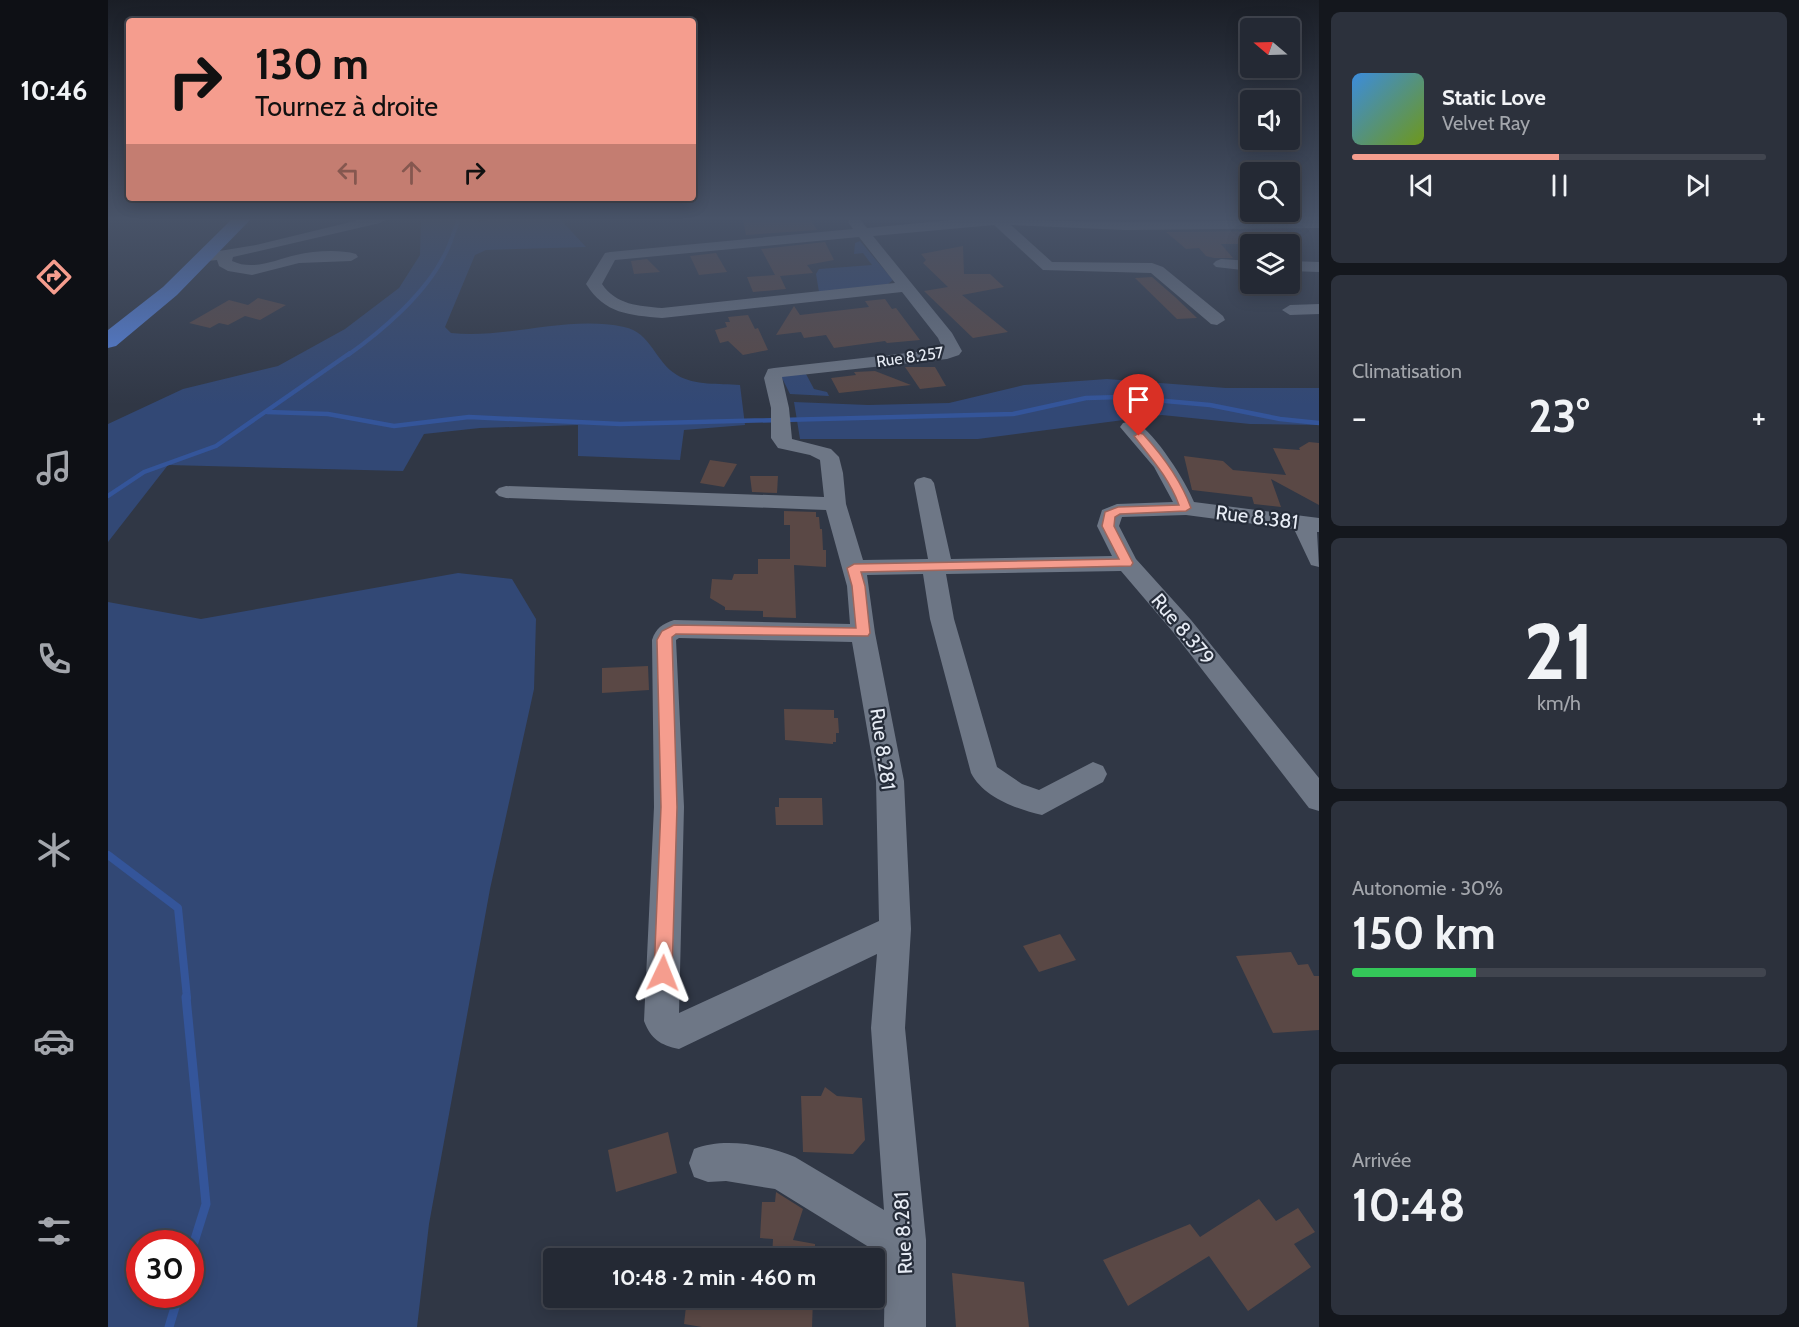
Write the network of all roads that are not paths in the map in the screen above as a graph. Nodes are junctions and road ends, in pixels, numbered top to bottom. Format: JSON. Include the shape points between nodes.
{"nodes":[{"id":1,"x":184,"y":281,"type":"edge"},
{"id":2,"x":596,"y":281,"type":"edge"},
{"id":3,"x":900,"y":281,"type":"edge"},
{"id":4,"x":1171,"y":281,"type":"edge"},
{"id":5,"x":905,"y":287,"type":"junction"},
{"id":6,"x":1319,"y":309,"type":"edge"},
{"id":7,"x":1290,"y":310,"type":"dead end"},
{"id":8,"x":1217,"y":320,"type":"dead end"},
{"id":9,"x":108,"y":341,"type":"edge"},
{"id":10,"x":774,"y":373,"type":"joint"},
{"id":11,"x":1130,"y":427,"type":"dead end"},
{"id":12,"x":924,"y":483,"type":"dead end"},
{"id":13,"x":506,"y":492,"type":"dead end"},
{"id":14,"x":835,"y":504,"type":"junction"},
{"id":15,"x":1186,"y":508,"type":"junction"},
{"id":16,"x":1310,"y":524,"type":"edge"},
{"id":17,"x":1319,"y":560,"type":"edge"},
{"id":18,"x":1127,"y":563,"type":"junction"},
{"id":19,"x":937,"y":567,"type":"junction"},
{"id":20,"x":854,"y":568,"type":"junction"},
{"id":21,"x":863,"y":633,"type":"junction"},
{"id":22,"x":1093,"y":774,"type":"dead end"},
{"id":23,"x":1319,"y":799,"type":"edge"},
{"id":24,"x":895,"y":929,"type":"junction"},
{"id":25,"x":708,"y":1163,"type":"dead end"},
{"id":26,"x":906,"y":1246,"type":"junction"},
{"id":27,"x":905,"y":1327,"type":"edge"}],
"edges":[{"from":1,"to":9,"type":"highway"},
{"from":2,"to":5,"type":"street","via":[[598,293],[611,303],[626,309],[662,313]]},
{"from":3,"to":5,"type":"street","name":"Rue 8.257"},
{"from":4,"to":8,"type":"street"},
{"from":5,"to":10,"type":"street","name":"Rue 8.257","via":[[953,351]]},
{"from":6,"to":7,"type":"street"},
{"from":10,"to":14,"type":"street","name":"Rue 8.281","via":[[781,438],[785,444],[816,449],[832,459]]},
{"from":11,"to":15,"type":"street","via":[[1156,455]]},
{"from":12,"to":19,"type":"street"},
{"from":13,"to":14,"type":"street"},
{"from":14,"to":20,"type":"street","name":"Rue 8.281"},
{"from":15,"to":16,"type":"street","name":"Rue 8.381"},
{"from":15,"to":18,"type":"street","name":"Rue 8.379","via":[[1118,510],[1110,515],[1108,526]]},
{"from":16,"to":17,"type":"street"},
{"from":18,"to":19,"type":"street"},
{"from":18,"to":23,"type":"street","name":"Rue 8.379"},
{"from":19,"to":20,"type":"street"},
{"from":19,"to":22,"type":"street","via":[[942,620],[985,773],[1003,789],[1042,803]]},
{"from":20,"to":21,"type":"street","name":"Rue 8.281"},
{"from":21,"to":24,"type":"street","name":"Rue 8.281","via":[[890,781]]},
{"from":21,"to":24,"type":"street","via":[[674,629],[666,634],[669,807],[661,1021],[669,1029],[679,1030]]},
{"from":24,"to":26,"type":"street","name":"Rue 8.281","via":[[888,1028]]},
{"from":25,"to":26,"type":"street","via":[[781,1171]]},
{"from":26,"to":27,"type":"street","name":"Rue 8.281"}]}
